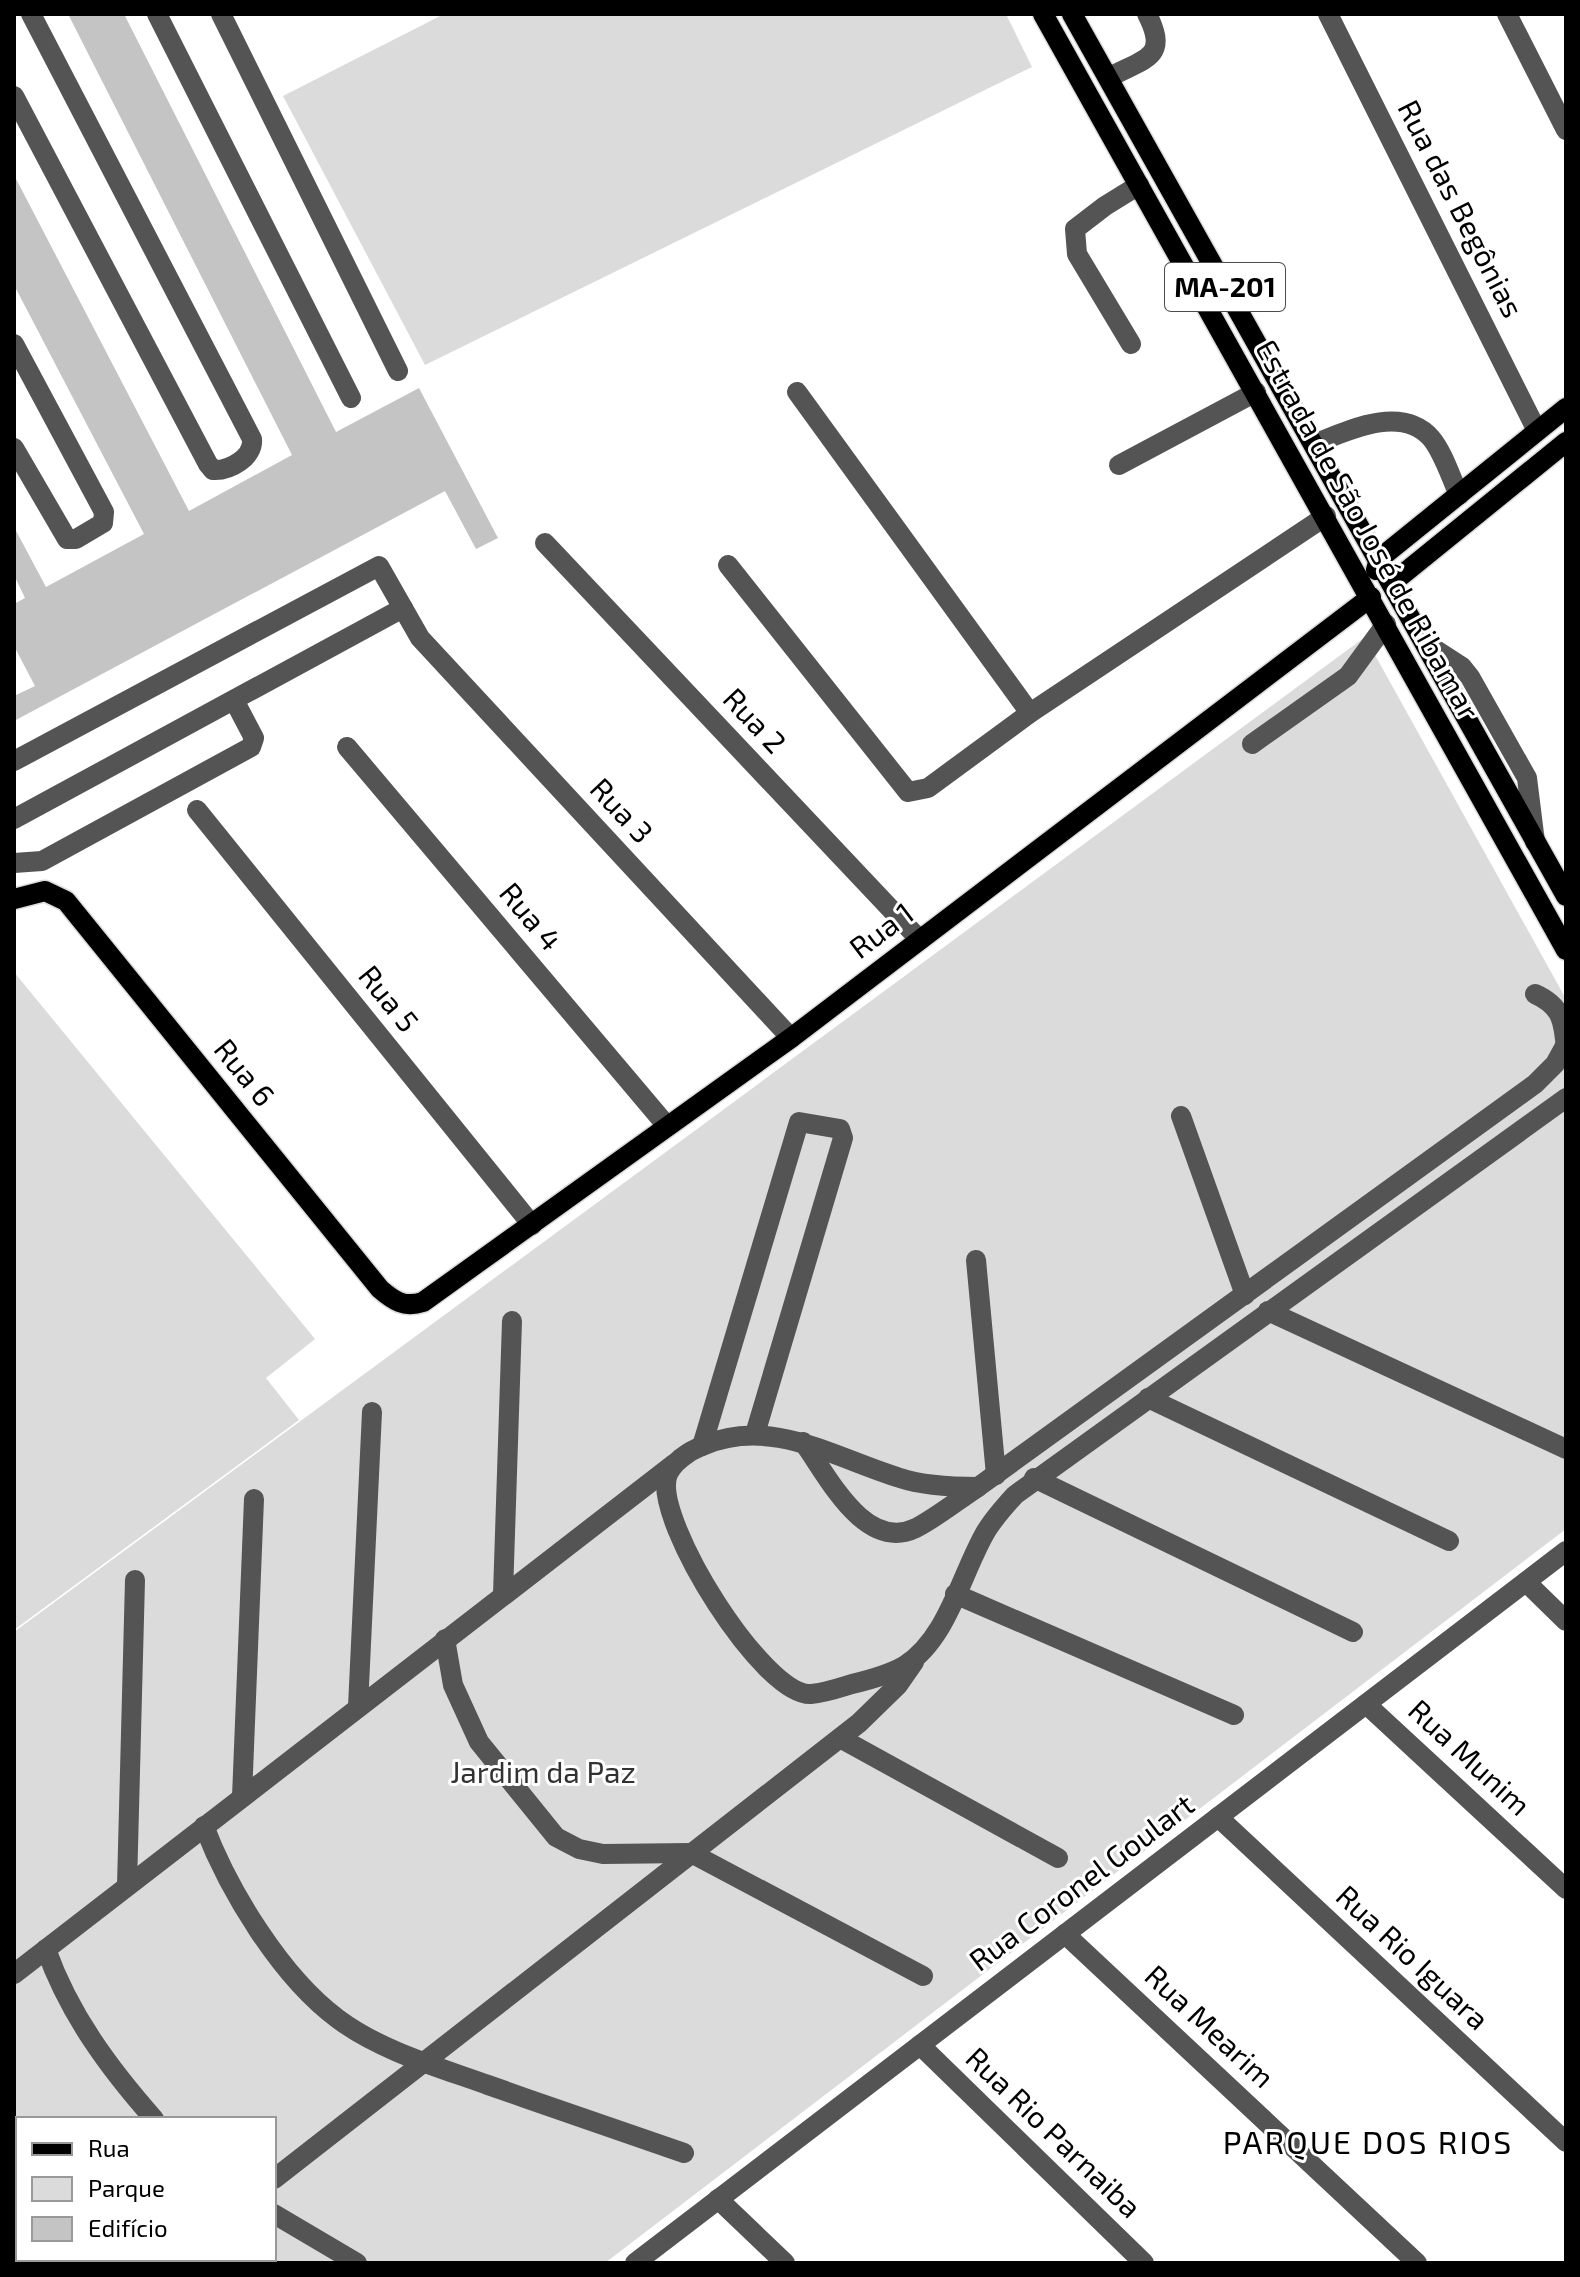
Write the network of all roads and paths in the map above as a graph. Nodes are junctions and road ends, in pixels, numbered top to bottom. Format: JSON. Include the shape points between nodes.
{"nodes":[{"id":1,"x":31,"y":14,"type":"edge"},
{"id":2,"x":157,"y":14,"type":"edge"},
{"id":3,"x":221,"y":14,"type":"edge"},
{"id":4,"x":1043,"y":14,"type":"edge"},
{"id":5,"x":1072,"y":14,"type":"edge"},
{"id":6,"x":1147,"y":14,"type":"edge"},
{"id":7,"x":1328,"y":14,"type":"edge"},
{"id":8,"x":1507,"y":14,"type":"edge"},
{"id":9,"x":1108,"y":78,"type":"junction"},
{"id":10,"x":14,"y":96,"type":"edge"},
{"id":11,"x":1566,"y":130,"type":"edge"},
{"id":12,"x":1139,"y":185,"type":"junction"},
{"id":13,"x":14,"y":344,"type":"edge"},
{"id":14,"x":1131,"y":344,"type":"dead end"},
{"id":15,"x":398,"y":371,"type":"dead end"},
{"id":16,"x":797,"y":392,"type":"dead end"},
{"id":17,"x":1256,"y":392,"type":"junction"},
{"id":18,"x":351,"y":398,"type":"dead end"},
{"id":19,"x":1566,"y":408,"type":"edge"},
{"id":20,"x":1537,"y":431,"type":"junction"},
{"id":21,"x":1566,"y":442,"type":"edge"},
{"id":22,"x":1314,"y":444,"type":"junction"},
{"id":23,"x":14,"y":448,"type":"edge"},
{"id":24,"x":1119,"y":465,"type":"dead end"},
{"id":25,"x":1459,"y":495,"type":"junction"},
{"id":26,"x":1326,"y":516,"type":"junction"},
{"id":27,"x":545,"y":543,"type":"dead end"},
{"id":28,"x":1379,"y":559,"type":"junction"},
{"id":29,"x":728,"y":565,"type":"dead end"},
{"id":30,"x":1392,"y":583,"type":"junction"},
{"id":31,"x":1371,"y":597,"type":"junction"},
{"id":32,"x":406,"y":616,"type":"junction"},
{"id":33,"x":1386,"y":624,"type":"junction"},
{"id":34,"x":234,"y":700,"type":"junction"},
{"id":35,"x":1030,"y":713,"type":"junction"},
{"id":36,"x":1252,"y":744,"type":"dead end"},
{"id":37,"x":347,"y":747,"type":"dead end"},
{"id":38,"x":14,"y":761,"type":"edge"},
{"id":39,"x":197,"y":810,"type":"dead end"},
{"id":40,"x":14,"y":819,"type":"edge"},
{"id":41,"x":14,"y":863,"type":"edge"},
{"id":42,"x":1566,"y":896,"type":"edge"},
{"id":43,"x":14,"y":899,"type":"edge"},
{"id":44,"x":920,"y":940,"type":"junction"},
{"id":45,"x":1566,"y":950,"type":"edge"},
{"id":46,"x":1535,"y":994,"type":"dead end"},
{"id":47,"x":791,"y":1038,"type":"junction"},
{"id":48,"x":1566,"y":1046,"type":"edge"},
{"id":49,"x":1566,"y":1098,"type":"edge"},
{"id":50,"x":1181,"y":1116,"type":"dead end"},
{"id":51,"x":667,"y":1126,"type":"junction"},
{"id":52,"x":532,"y":1225,"type":"junction"},
{"id":53,"x":976,"y":1260,"type":"dead end"},
{"id":54,"x":1245,"y":1295,"type":"junction"},
{"id":55,"x":423,"y":1302,"type":"joint"},
{"id":56,"x":1268,"y":1311,"type":"junction"},
{"id":57,"x":512,"y":1321,"type":"dead end"},
{"id":58,"x":1148,"y":1398,"type":"junction"},
{"id":59,"x":372,"y":1412,"type":"dead end"},
{"id":60,"x":755,"y":1434,"type":"junction"},
{"id":61,"x":803,"y":1442,"type":"junction"},
{"id":62,"x":702,"y":1446,"type":"junction"},
{"id":63,"x":1566,"y":1449,"type":"edge"},
{"id":64,"x":683,"y":1457,"type":"junction"},
{"id":65,"x":996,"y":1475,"type":"junction"},
{"id":66,"x":1034,"y":1478,"type":"junction"},
{"id":67,"x":978,"y":1487,"type":"junction"},
{"id":68,"x":254,"y":1499,"type":"dead end"},
{"id":69,"x":1449,"y":1541,"type":"dead end"},
{"id":70,"x":1566,"y":1551,"type":"edge"},
{"id":71,"x":135,"y":1580,"type":"dead end"},
{"id":72,"x":1526,"y":1582,"type":"junction"},
{"id":73,"x":503,"y":1594,"type":"junction"},
{"id":74,"x":955,"y":1594,"type":"junction"},
{"id":75,"x":1566,"y":1621,"type":"edge"},
{"id":76,"x":1353,"y":1632,"type":"dead end"},
{"id":77,"x":445,"y":1639,"type":"junction"},
{"id":78,"x":923,"y":1650,"type":"junction"},
{"id":79,"x":1366,"y":1704,"type":"junction"},
{"id":80,"x":358,"y":1707,"type":"junction"},
{"id":81,"x":1234,"y":1715,"type":"dead end"},
{"id":82,"x":840,"y":1738,"type":"junction"},
{"id":83,"x":242,"y":1797,"type":"junction"},
{"id":84,"x":1218,"y":1817,"type":"junction"},
{"id":85,"x":204,"y":1826,"type":"junction"},
{"id":86,"x":691,"y":1853,"type":"junction"},
{"id":87,"x":1058,"y":1858,"type":"dead end"},
{"id":88,"x":127,"y":1886,"type":"junction"},
{"id":89,"x":1566,"y":1889,"type":"edge"},
{"id":90,"x":1065,"y":1934,"type":"junction"},
{"id":91,"x":46,"y":1949,"type":"junction"},
{"id":92,"x":14,"y":1974,"type":"edge"},
{"id":93,"x":923,"y":1976,"type":"dead end"},
{"id":94,"x":920,"y":2045,"type":"junction"},
{"id":95,"x":423,"y":2062,"type":"junction"},
{"id":96,"x":152,"y":2117,"type":"edge"},
{"id":97,"x":1566,"y":2142,"type":"edge"},
{"id":98,"x":684,"y":2153,"type":"dead end"},
{"id":99,"x":276,"y":2177,"type":"edge"},
{"id":100,"x":718,"y":2199,"type":"junction"},
{"id":101,"x":276,"y":2215,"type":"edge"},
{"id":102,"x":357,"y":2263,"type":"edge"},
{"id":103,"x":635,"y":2263,"type":"edge"},
{"id":104,"x":785,"y":2263,"type":"edge"},
{"id":105,"x":1144,"y":2263,"type":"edge"},
{"id":106,"x":1417,"y":2263,"type":"edge"}],
"edges":[{"from":1,"to":10,"type":"street","via":[[252,439],[249,456],[220,470],[208,464]]},
{"from":2,"to":18,"type":"street"},
{"from":3,"to":15,"type":"street"},
{"from":4,"to":12,"type":"main road","name":"Estrada de São José de Ribamar","number":"MA-201"},
{"from":5,"to":9,"type":"main road","name":"Estrada de São José de Ribamar","number":"MA-201"},
{"from":6,"to":9,"type":"street","via":[[1158,45]]},
{"from":7,"to":20,"type":"street","name":"Rua das Begônias"},
{"from":8,"to":11,"type":"street"},
{"from":9,"to":22,"type":"main road","name":"Estrada de São José de Ribamar","number":"MA-201"},
{"from":12,"to":14,"type":"street","via":[[1075,229],[1077,254]]},
{"from":12,"to":17,"type":"main road","name":"Estrada de São José de Ribamar","number":"MA-201"},
{"from":13,"to":23,"type":"street","via":[[104,512],[103,523],[67,539]]},
{"from":16,"to":35,"type":"street"},
{"from":17,"to":24,"type":"street"},
{"from":17,"to":26,"type":"main road","name":"Estrada de São José de Ribamar","number":"MA-201"},
{"from":19,"to":20,"type":"main road"},
{"from":20,"to":25,"type":"main road"},
{"from":21,"to":30,"type":"main road"},
{"from":22,"to":25,"type":"street","via":[[1383,420],[1419,430],[1431,439]]},
{"from":22,"to":28,"type":"main road","name":"Estrada de São José de Ribamar","number":"MA-201"},
{"from":25,"to":28,"type":"main road"},
{"from":26,"to":31,"type":"main road","name":"Estrada de São José de Ribamar","number":"MA-201"},
{"from":26,"to":35,"type":"street"},
{"from":27,"to":44,"type":"street","name":"Rua 2"},
{"from":28,"to":30,"type":"main road","name":"Estrada de São José de Ribamar","number":"MA-201"},
{"from":28,"to":31,"type":"main road"},
{"from":29,"to":35,"type":"street","via":[[908,792],[928,788]]},
{"from":30,"to":42,"type":"main road","name":"Estrada de São José de Ribamar","number":"MA-201"},
{"from":31,"to":33,"type":"main road","name":"Estrada de São José de Ribamar","number":"MA-201"},
{"from":31,"to":44,"type":"main road","name":"Rua 1"},
{"from":32,"to":34,"type":"street"},
{"from":32,"to":38,"type":"street","name":"Rua 3","via":[[383,570],[374,566]]},
{"from":32,"to":47,"type":"street","name":"Rua 3"},
{"from":33,"to":36,"type":"street","via":[[1348,676]]},
{"from":33,"to":45,"type":"main road","name":"Estrada de São José de Ribamar","number":"MA-201"},
{"from":34,"to":40,"type":"street"},
{"from":34,"to":41,"type":"street","via":[[254,738],[251,747],[42,861]]},
{"from":37,"to":51,"type":"street","name":"Rua 4"},
{"from":39,"to":52,"type":"street","name":"Rua 5"},
{"from":43,"to":55,"type":"main road","name":"Rua 6","via":[[45,891],[66,901],[380,1289],[405,1305]]},
{"from":44,"to":47,"type":"main road","name":"Rua 1"},
{"from":46,"to":48,"type":"street","via":[[1560,1013]]},
{"from":47,"to":51,"type":"main road","name":"Rua 1"},
{"from":48,"to":54,"type":"street","via":[[1535,1084]]},
{"from":49,"to":56,"type":"street"},
{"from":50,"to":54,"type":"street"},
{"from":51,"to":52,"type":"main road","name":"Rua 1"},
{"from":52,"to":55,"type":"main road","name":"Rua 1"},
{"from":53,"to":65,"type":"street"},
{"from":54,"to":65,"type":"street"},
{"from":56,"to":58,"type":"street"},
{"from":56,"to":63,"type":"street"},
{"from":57,"to":73,"type":"street"},
{"from":58,"to":66,"type":"street"},
{"from":58,"to":69,"type":"street"},
{"from":59,"to":80,"type":"street"},
{"from":60,"to":61,"type":"street"},
{"from":60,"to":62,"type":"street"},
{"from":60,"to":62,"type":"street","via":[[843,1138],[840,1129],[799,1122]]},
{"from":61,"to":67,"type":"street","via":[[901,1479]]},
{"from":61,"to":67,"type":"street","via":[[855,1513],[877,1529],[915,1528]]},
{"from":62,"to":64,"type":"street"},
{"from":64,"to":73,"type":"street"},
{"from":64,"to":78,"type":"street","via":[[666,1480],[684,1549],[699,1577],[780,1681],[797,1692],[833,1690],[890,1673]]},
{"from":65,"to":67,"type":"street"},
{"from":66,"to":74,"type":"street","via":[[996,1515]]},
{"from":66,"to":76,"type":"street"},
{"from":68,"to":83,"type":"street"},
{"from":70,"to":72,"type":"street","name":"Rua Coronel Goulart"},
{"from":71,"to":88,"type":"street"},
{"from":72,"to":75,"type":"street"},
{"from":72,"to":79,"type":"street","name":"Rua Coronel Goulart"},
{"from":73,"to":77,"type":"street"},
{"from":74,"to":78,"type":"street"},
{"from":74,"to":81,"type":"street"},
{"from":77,"to":80,"type":"street"},
{"from":77,"to":86,"type":"street","via":[[453,1685],[479,1742],[556,1837],[603,1854]]},
{"from":78,"to":82,"type":"street","via":[[881,1702]]},
{"from":79,"to":84,"type":"street","name":"Rua Coronel Goulart"},
{"from":79,"to":89,"type":"street","name":"Rua Munim"},
{"from":80,"to":83,"type":"street"},
{"from":82,"to":86,"type":"street"},
{"from":82,"to":87,"type":"street"},
{"from":83,"to":85,"type":"street"},
{"from":84,"to":90,"type":"street","name":"Rua Coronel Goulart"},
{"from":84,"to":97,"type":"street","name":"Rua Rio Iguara"},
{"from":85,"to":88,"type":"street"},
{"from":85,"to":95,"type":"street","via":[[239,1900],[316,2001],[353,2030]]},
{"from":86,"to":93,"type":"street"},
{"from":86,"to":95,"type":"street"},
{"from":88,"to":91,"type":"street"},
{"from":90,"to":94,"type":"street","name":"Rua Coronel Goulart"},
{"from":90,"to":106,"type":"street","name":"Rua Mearim"},
{"from":91,"to":92,"type":"street"},
{"from":91,"to":96,"type":"street","via":[[76,2016],[110,2068]]},
{"from":94,"to":100,"type":"street","name":"Rua Coronel Goulart"},
{"from":94,"to":105,"type":"street","name":"Rua Rio Parnaiba"},
{"from":95,"to":98,"type":"street"},
{"from":95,"to":99,"type":"street"},
{"from":100,"to":103,"type":"street","name":"Rua Coronel Goulart"},
{"from":100,"to":104,"type":"street"},
{"from":101,"to":102,"type":"street"}]}
